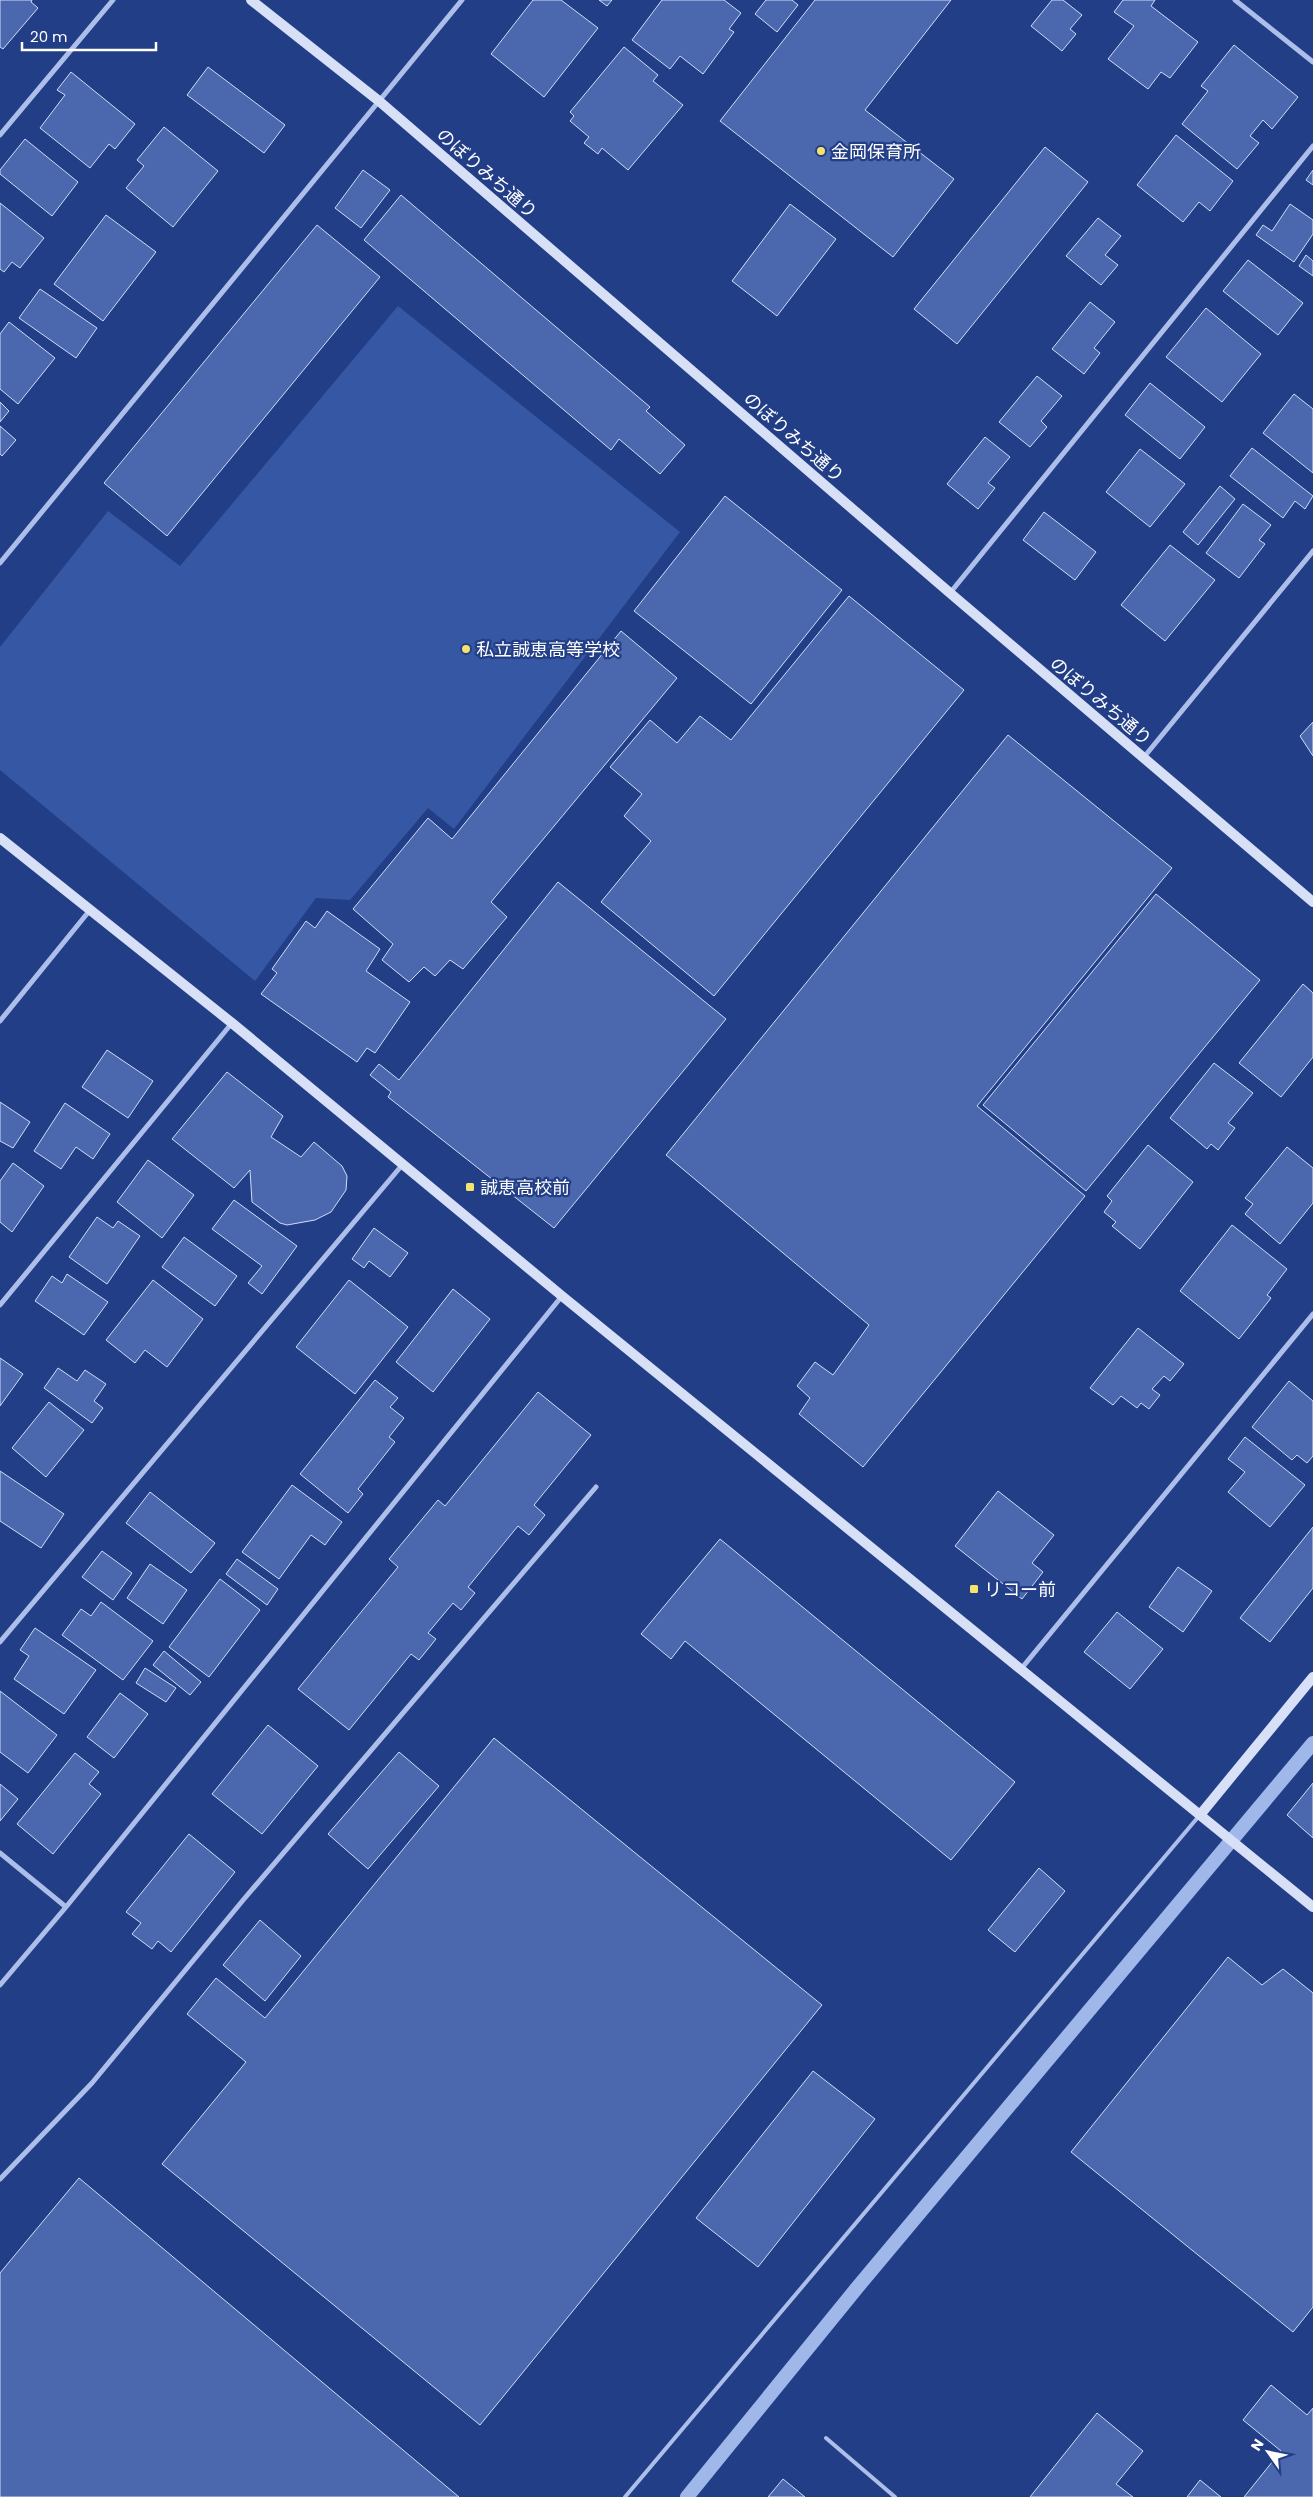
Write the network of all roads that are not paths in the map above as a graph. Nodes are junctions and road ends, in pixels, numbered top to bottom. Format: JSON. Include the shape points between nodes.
{"nodes":[{"id":1,"x":113,"y":0,"type":"edge"},
{"id":2,"x":251,"y":0,"type":"edge"},
{"id":3,"x":462,"y":0,"type":"edge"},
{"id":4,"x":1235,"y":0,"type":"edge"},
{"id":5,"x":1313,"y":62,"type":"edge"},
{"id":6,"x":379,"y":101,"type":"junction"},
{"id":7,"x":0,"y":135,"type":"edge"},
{"id":8,"x":1313,"y":146,"type":"edge"},
{"id":9,"x":1313,"y":551,"type":"edge"},
{"id":10,"x":0,"y":563,"type":"edge"},
{"id":11,"x":950,"y":593,"type":"junction"},
{"id":12,"x":1144,"y":758,"type":"junction"},
{"id":13,"x":0,"y":838,"type":"edge"},
{"id":14,"x":1313,"y":902,"type":"edge"},
{"id":15,"x":90,"y":910,"type":"junction"},
{"id":16,"x":0,"y":1020,"type":"edge"},
{"id":17,"x":232,"y":1023,"type":"junction"},
{"id":18,"x":403,"y":1164,"type":"junction"},
{"id":19,"x":562,"y":1296,"type":"junction"},
{"id":20,"x":0,"y":1305,"type":"edge"},
{"id":21,"x":1313,"y":1314,"type":"edge"},
{"id":22,"x":596,"y":1487,"type":"dead end"},
{"id":23,"x":0,"y":1642,"type":"edge"},
{"id":24,"x":1021,"y":1669,"type":"junction"},
{"id":25,"x":1313,"y":1677,"type":"edge"},
{"id":26,"x":1200,"y":1815,"type":"junction"},
{"id":27,"x":0,"y":1853,"type":"edge"},
{"id":28,"x":66,"y":1907,"type":"junction"},
{"id":29,"x":1313,"y":1907,"type":"edge"},
{"id":30,"x":0,"y":1985,"type":"edge"},
{"id":31,"x":0,"y":2179,"type":"edge"},
{"id":32,"x":826,"y":2438,"type":"dead end"},
{"id":33,"x":625,"y":2497,"type":"edge"},
{"id":34,"x":895,"y":2497,"type":"edge"}],
"edges":[{"from":1,"to":7,"type":"street"},
{"from":2,"to":6,"type":"street","name":"のぼりみち通り"},
{"from":3,"to":6,"type":"street"},
{"from":4,"to":5,"type":"street"},
{"from":6,"to":10,"type":"street"},
{"from":6,"to":11,"type":"street","name":"のぼりみち通り"},
{"from":8,"to":11,"type":"street"},
{"from":9,"to":12,"type":"street"},
{"from":11,"to":12,"type":"street","name":"のぼりみち通り"},
{"from":12,"to":14,"type":"street","name":"のぼりみち通り"},
{"from":13,"to":15,"type":"street"},
{"from":15,"to":16,"type":"street"},
{"from":15,"to":17,"type":"street"},
{"from":17,"to":18,"type":"street"},
{"from":17,"to":20,"type":"street"},
{"from":18,"to":19,"type":"street"},
{"from":18,"to":23,"type":"street"},
{"from":19,"to":24,"type":"street"},
{"from":19,"to":28,"type":"street"},
{"from":21,"to":24,"type":"street"},
{"from":22,"to":31,"type":"street","via":[[244,1899],[92,2083]]},
{"from":24,"to":26,"type":"street"},
{"from":25,"to":26,"type":"street"},
{"from":26,"to":29,"type":"street"},
{"from":26,"to":33,"type":"lane"},
{"from":27,"to":28,"type":"street"},
{"from":28,"to":30,"type":"street"},
{"from":32,"to":34,"type":"lane"}]}
